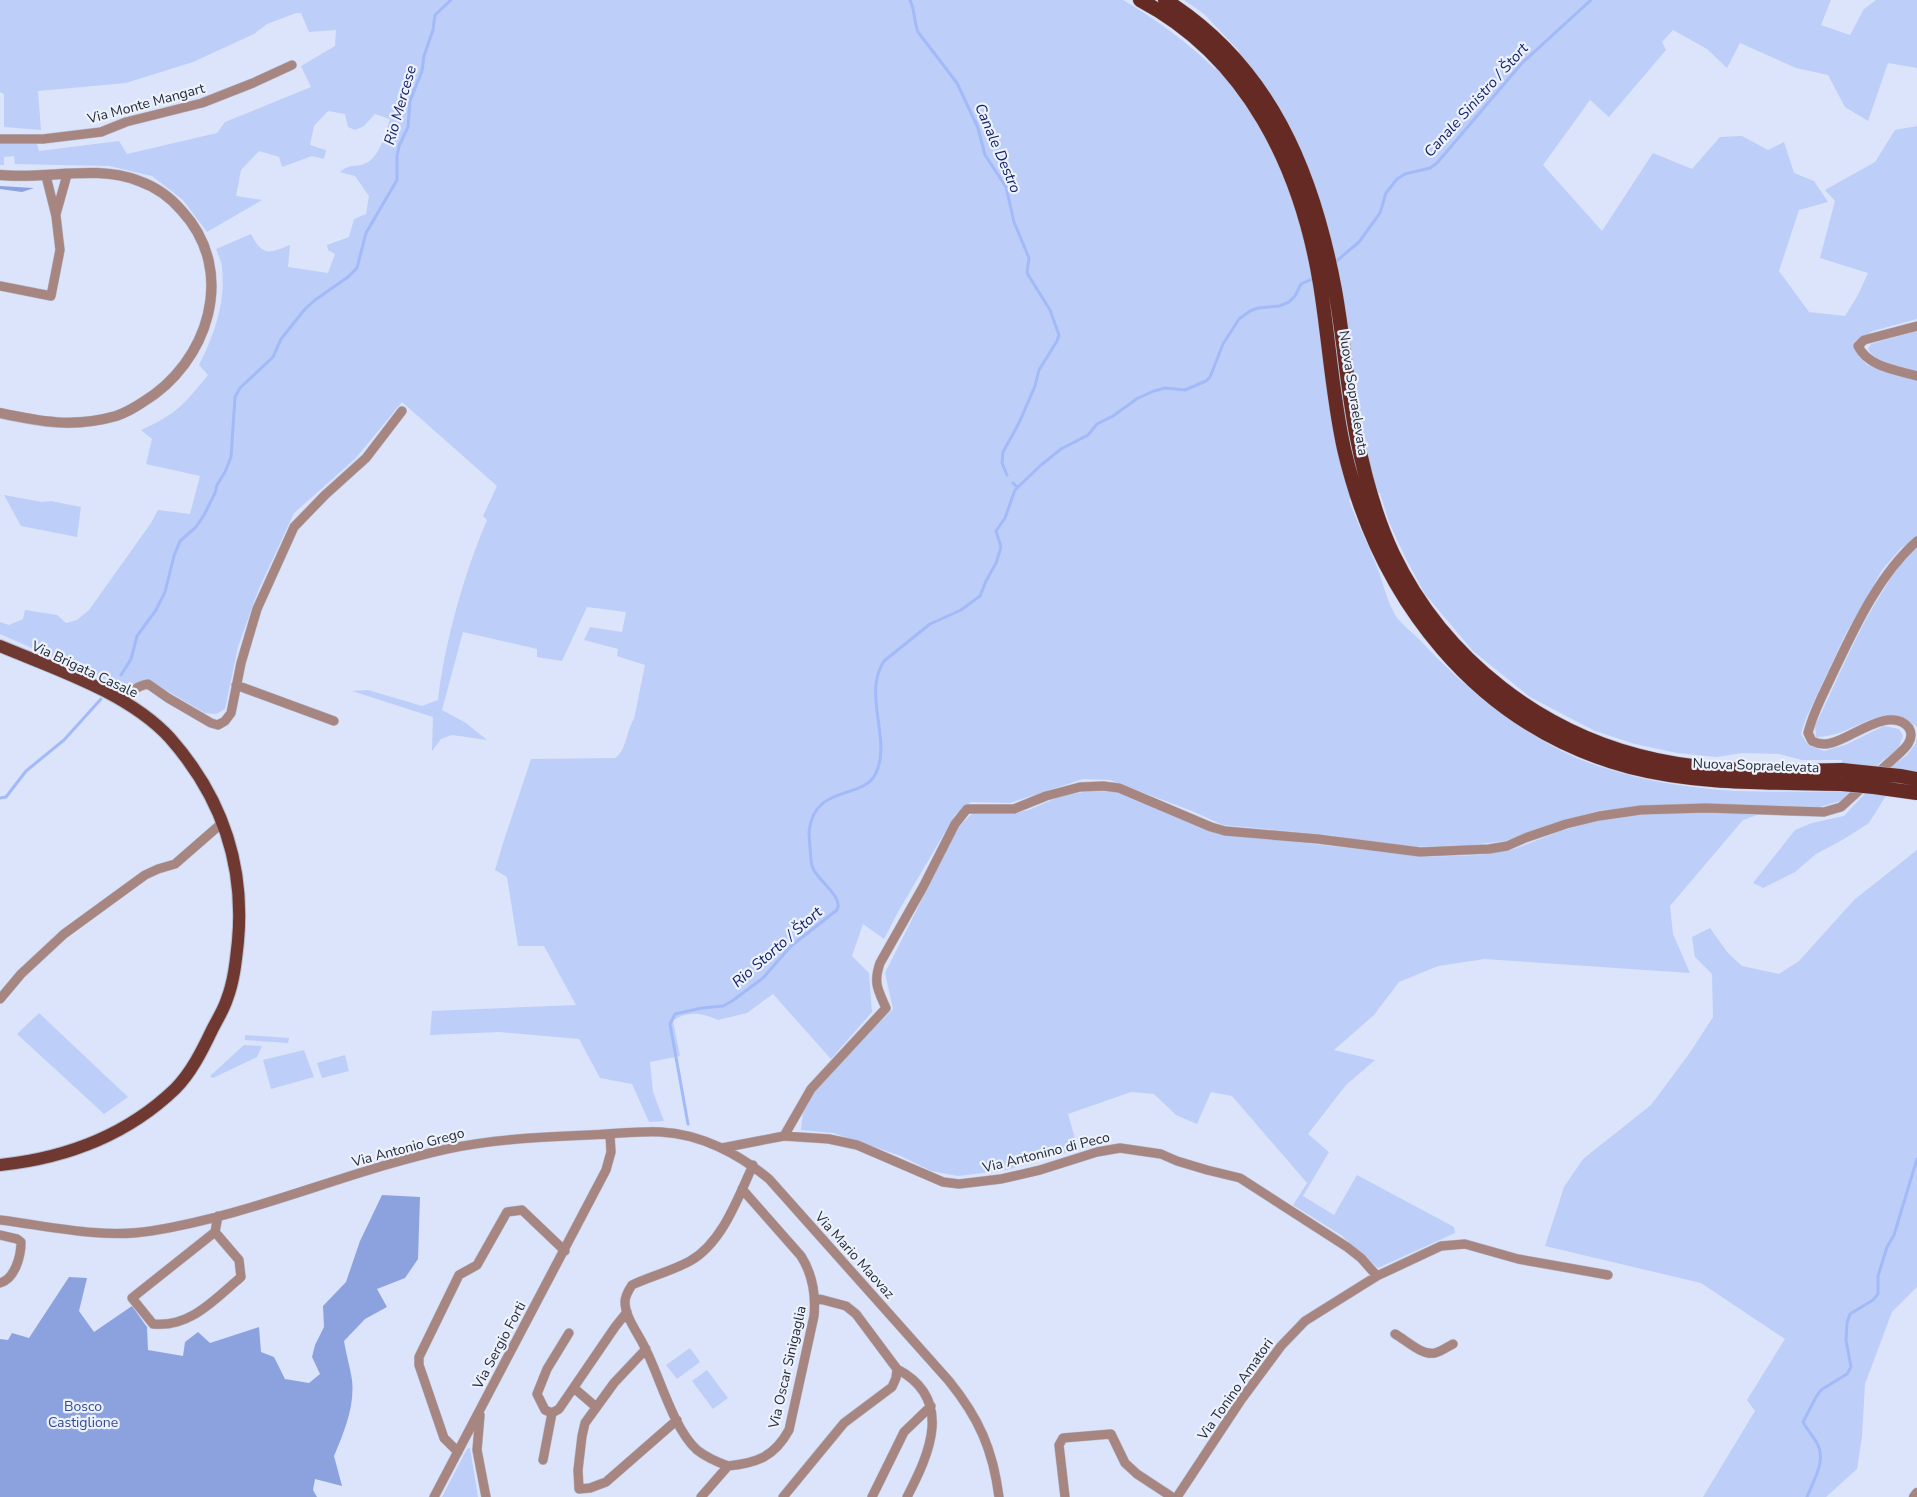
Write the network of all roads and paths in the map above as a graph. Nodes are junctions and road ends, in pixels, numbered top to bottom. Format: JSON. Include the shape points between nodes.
{"nodes":[{"id":1,"x":1140,"y":0,"type":"edge"},
{"id":2,"x":1165,"y":0,"type":"edge"},
{"id":3,"x":1228,"y":60,"type":"junction"},
{"id":4,"x":292,"y":65,"type":"dead end"},
{"id":5,"x":0,"y":138,"type":"edge"},
{"id":6,"x":66,"y":175,"type":"junction"},
{"id":7,"x":0,"y":176,"type":"edge"},
{"id":8,"x":46,"y":176,"type":"junction"},
{"id":9,"x":56,"y":216,"type":"junction"},
{"id":10,"x":0,"y":286,"type":"edge"},
{"id":11,"x":1917,"y":326,"type":"edge"},
{"id":12,"x":1917,"y":376,"type":"edge"},
{"id":13,"x":402,"y":410,"type":"dead end"},
{"id":14,"x":0,"y":413,"type":"edge"},
{"id":15,"x":1917,"y":541,"type":"edge"},
{"id":16,"x":0,"y":646,"type":"edge"},
{"id":17,"x":236,"y":685,"type":"junction"},
{"id":18,"x":125,"y":701,"type":"junction"},
{"id":19,"x":334,"y":721,"type":"dead end"},
{"id":20,"x":1842,"y":777,"type":"junction"},
{"id":21,"x":1917,"y":779,"type":"edge"},
{"id":22,"x":1917,"y":793,"type":"edge"},
{"id":23,"x":222,"y":823,"type":"junction"},
{"id":24,"x":0,"y":999,"type":"edge"},
{"id":25,"x":610,"y":1135,"type":"junction"},
{"id":26,"x":784,"y":1136,"type":"junction"},
{"id":27,"x":722,"y":1148,"type":"junction"},
{"id":28,"x":0,"y":1165,"type":"edge"},
{"id":29,"x":753,"y":1166,"type":"junction"},
{"id":30,"x":742,"y":1190,"type":"junction"},
{"id":31,"x":218,"y":1216,"type":"junction"},
{"id":32,"x":0,"y":1220,"type":"edge"},
{"id":33,"x":215,"y":1232,"type":"junction"},
{"id":34,"x":0,"y":1235,"type":"edge"},
{"id":35,"x":565,"y":1250,"type":"junction"},
{"id":36,"x":1608,"y":1275,"type":"dead end"},
{"id":37,"x":1377,"y":1276,"type":"junction"},
{"id":38,"x":0,"y":1283,"type":"edge"},
{"id":39,"x":816,"y":1298,"type":"junction"},
{"id":40,"x":627,"y":1312,"type":"junction"},
{"id":41,"x":569,"y":1333,"type":"dead end"},
{"id":42,"x":1395,"y":1334,"type":"dead end"},
{"id":43,"x":1453,"y":1344,"type":"dead end"},
{"id":44,"x":646,"y":1349,"type":"junction"},
{"id":45,"x":897,"y":1369,"type":"junction"},
{"id":46,"x":574,"y":1388,"type":"junction"},
{"id":47,"x":930,"y":1406,"type":"junction"},
{"id":48,"x":481,"y":1407,"type":"junction"},
{"id":49,"x":596,"y":1408,"type":"junction"},
{"id":50,"x":552,"y":1413,"type":"junction"},
{"id":51,"x":677,"y":1420,"type":"junction"},
{"id":52,"x":458,"y":1452,"type":"junction"},
{"id":53,"x":543,"y":1460,"type":"dead end"},
{"id":54,"x":728,"y":1466,"type":"junction"},
{"id":55,"x":1917,"y":1492,"type":"edge"},
{"id":56,"x":999,"y":1496,"type":"edge"},
{"id":57,"x":434,"y":1497,"type":"edge"},
{"id":58,"x":486,"y":1497,"type":"edge"},
{"id":59,"x":701,"y":1497,"type":"edge"},
{"id":60,"x":783,"y":1497,"type":"edge"},
{"id":61,"x":872,"y":1497,"type":"edge"},
{"id":62,"x":907,"y":1497,"type":"edge"},
{"id":63,"x":1065,"y":1497,"type":"edge"},
{"id":64,"x":1172,"y":1497,"type":"edge"},
{"id":65,"x":1177,"y":1497,"type":"edge"},
{"id":66,"x":1914,"y":1497,"type":"edge"}],
"edges":[{"from":1,"to":3,"type":"highway","name":"Nuova Sopraelevata"},
{"from":2,"to":3,"type":"highway","name":"Nuova Sopraelevata","via":[[1207,30]]},
{"from":3,"to":20,"type":"highway","name":"Nuova Sopraelevata","via":[[1261,114],[1288,169],[1298,198],[1320,280],[1344,446],[1400,568],[1440,627],[1482,672],[1505,691],[1556,724],[1606,746],[1660,761]]},
{"from":4,"to":5,"type":"street","name":"Via Monte Mangart","via":[[202,103],[126,122],[101,132],[43,139]]},
{"from":6,"to":8,"type":"street"},
{"from":6,"to":9,"type":"street"},
{"from":6,"to":14,"type":"street","via":[[126,177],[154,188],[176,204],[189,218],[209,259],[212,288],[208,316],[202,335],[183,367],[160,390],[132,409],[80,423],[45,422]]},
{"from":7,"to":8,"type":"street"},
{"from":8,"to":9,"type":"street"},
{"from":9,"to":10,"type":"street","via":[[60,250],[51,296]]},
{"from":11,"to":12,"type":"street","via":[[1864,340],[1858,346],[1870,360]]},
{"from":13,"to":17,"type":"street","via":[[366,458],[294,527],[257,609]]},
{"from":15,"to":26,"type":"street","via":[[1903,554],[1877,590],[1852,633],[1808,733],[1812,741],[1832,743],[1882,721],[1895,720],[1911,730],[1911,742],[1850,800],[1841,807],[1824,812],[1706,808],[1641,810],[1566,824],[1507,846],[1420,852],[1225,831],[1119,788],[1103,786],[1064,790],[1014,809],[968,809],[955,824],[880,963],[876,976],[886,1008],[811,1089]]},
{"from":16,"to":18,"type":"main road","name":"Via Brigata Casale"},
{"from":17,"to":18,"type":"street","via":[[230,712],[218,725],[200,718],[148,684],[140,685]]},
{"from":17,"to":19,"type":"street"},
{"from":18,"to":23,"type":"main road","name":"Via Brigata Casale","via":[[168,736],[186,757],[201,778]]},
{"from":20,"to":21,"type":"highway","name":"Nuova Sopraelevata","bridge":true,"via":[[1873,772]]},
{"from":20,"to":22,"type":"highway","name":"Nuova Sopraelevata","bridge":true,"via":[[1874,787]]},
{"from":23,"to":24,"type":"street","via":[[175,864],[145,875],[64,934],[21,974]]},
{"from":23,"to":28,"type":"main road","name":"Via Brigata Casale","via":[[235,862],[238,888],[240,918],[236,963],[228,998],[193,1066],[176,1088],[157,1104],[104,1138],[57,1156]]},
{"from":25,"to":27,"type":"street","name":"Via Mario Maovaz","via":[[662,1132]]},
{"from":25,"to":31,"type":"street","name":"Via Antonio Grego","via":[[491,1141],[446,1150]]},
{"from":25,"to":35,"type":"street","name":"Via Sergio Forti","via":[[611,1152],[606,1170]]},
{"from":26,"to":27,"type":"street","name":"Via Antonino di Peco"},
{"from":26,"to":37,"type":"street","name":"Via Antonino di Peco","via":[[857,1145],[943,1182],[959,1184],[1001,1179],[1120,1148],[1161,1154],[1240,1178],[1347,1247]]},
{"from":27,"to":29,"type":"street","name":"Via Mario Maovaz"},
{"from":29,"to":30,"type":"street"},
{"from":29,"to":56,"type":"street","name":"Via Mario Maovaz","via":[[769,1179],[964,1400],[988,1446]]},
{"from":30,"to":39,"type":"street","name":"Via Oscar Sinigaglia","via":[[808,1266]]},
{"from":30,"to":40,"type":"street","via":[[713,1242],[700,1255],[632,1285],[626,1293]]},
{"from":31,"to":32,"type":"street","name":"Via Antonio Grego","via":[[148,1232],[124,1233]]},
{"from":31,"to":33,"type":"street"},
{"from":33,"to":33,"type":"street","via":[[132,1298],[153,1324],[164,1326],[199,1314],[241,1277],[239,1260]]},
{"from":34,"to":38,"type":"street","via":[[21,1242],[11,1277]]},
{"from":35,"to":48,"type":"street","name":"Via Sergio Forti"},
{"from":35,"to":52,"type":"street","via":[[522,1210],[507,1212],[477,1265],[459,1275],[419,1357],[444,1438]]},
{"from":36,"to":37,"type":"street","name":"Via Tonino Amatori","via":[[1518,1260],[1465,1244],[1441,1246]]},
{"from":37,"to":65,"type":"street","name":"Via Tonino Amatori","via":[[1305,1321],[1281,1346]]},
{"from":39,"to":45,"type":"street","via":[[846,1306],[856,1314]]},
{"from":39,"to":54,"type":"street","name":"Via Oscar Sinigaglia","via":[[789,1430],[772,1452],[757,1461]]},
{"from":40,"to":44,"type":"street"},
{"from":40,"to":46,"type":"street"},
{"from":41,"to":50,"type":"street","via":[[547,1369],[537,1394],[545,1410]]},
{"from":42,"to":43,"type":"street","via":[[1430,1354]]},
{"from":44,"to":49,"type":"street","via":[[626,1368]]},
{"from":44,"to":51,"type":"street"},
{"from":45,"to":47,"type":"street","via":[[923,1390]]},
{"from":45,"to":60,"type":"street","via":[[892,1387],[844,1423]]},
{"from":46,"to":49,"type":"street"},
{"from":46,"to":50,"type":"street","via":[[559,1409]]},
{"from":47,"to":61,"type":"street","via":[[904,1432]]},
{"from":47,"to":62,"type":"street","via":[[932,1436],[920,1472]]},
{"from":48,"to":52,"type":"street","name":"Via Sergio Forti"},
{"from":48,"to":58,"type":"street","via":[[478,1450]]},
{"from":49,"to":51,"type":"street","via":[[585,1423],[582,1436],[579,1489],[606,1482]]},
{"from":50,"to":53,"type":"street"},
{"from":51,"to":54,"type":"street","via":[[697,1450]]},
{"from":52,"to":57,"type":"street","name":"Via Sergio Forti"},
{"from":54,"to":59,"type":"street"},
{"from":55,"to":66,"type":"street"},
{"from":63,"to":64,"type":"street","via":[[1059,1445],[1063,1438],[1111,1434],[1125,1463]]}]}
